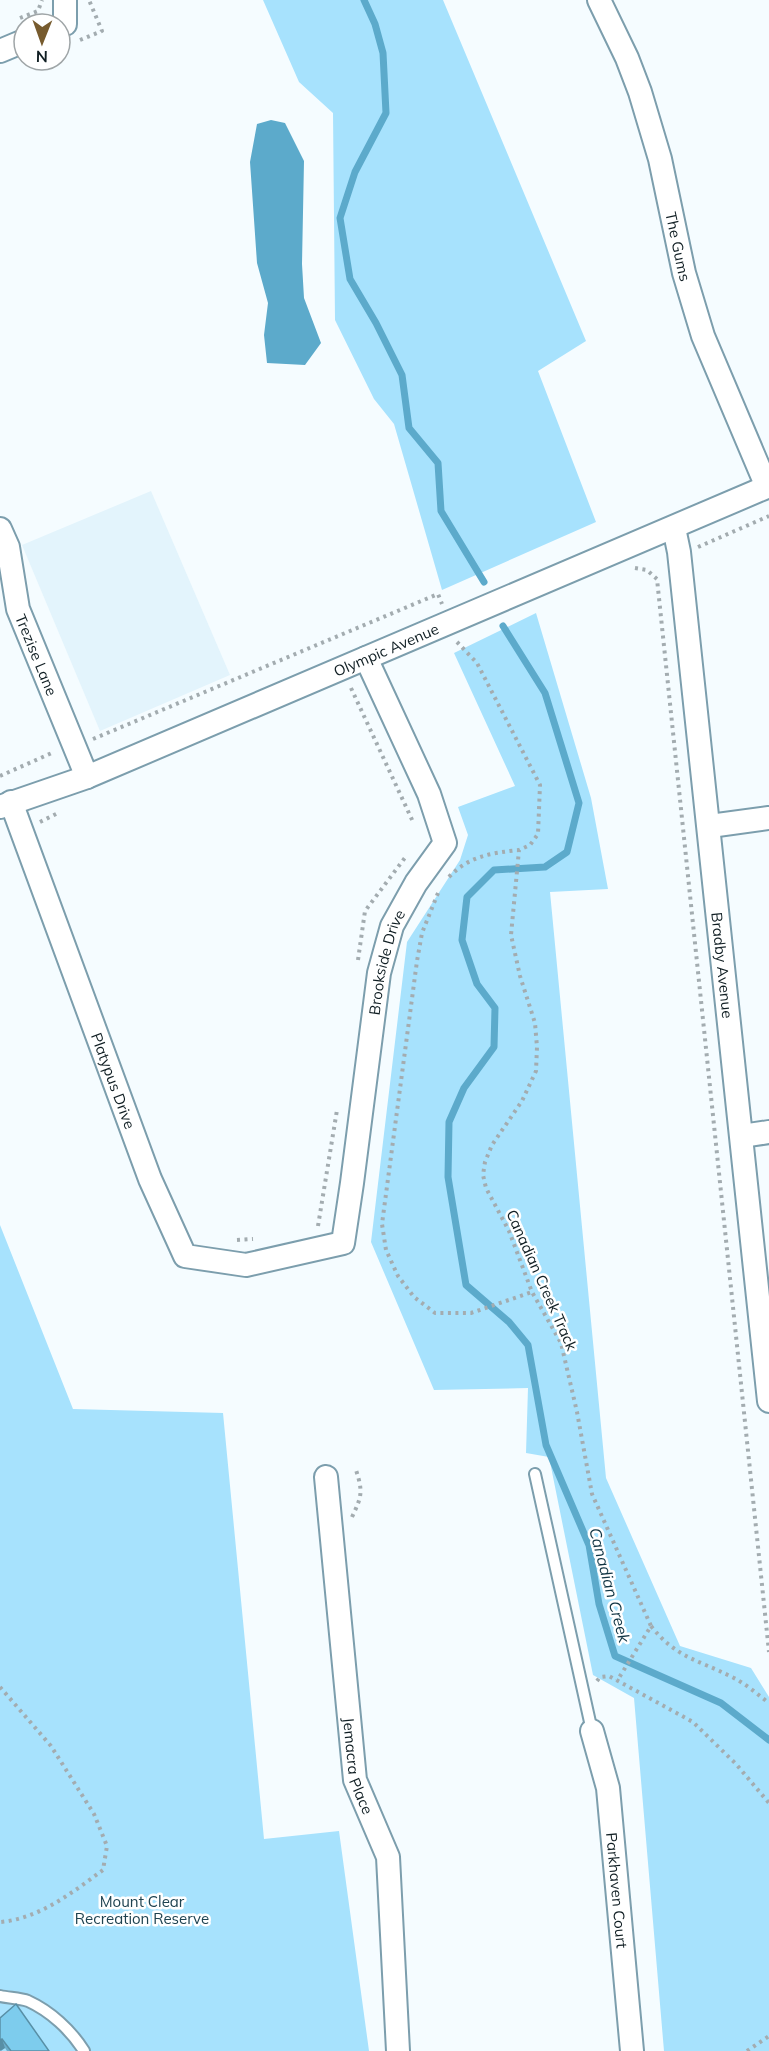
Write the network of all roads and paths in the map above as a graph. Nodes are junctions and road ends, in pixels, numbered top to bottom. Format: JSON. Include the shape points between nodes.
{"nodes":[{"id":1,"x":599,"y":0,"type":"edge"},
{"id":2,"x":12,"y":40,"type":"edge"},
{"id":3,"x":0,"y":51,"type":"edge"},
{"id":4,"x":768,"y":487,"type":"edge"},
{"id":5,"x":769,"y":516,"type":"edge"},
{"id":6,"x":674,"y":528,"type":"junction"},
{"id":7,"x":0,"y":529,"type":"edge"},
{"id":8,"x":697,"y":547,"type":"dead end"},
{"id":9,"x":634,"y":567,"type":"dead end"},
{"id":10,"x":443,"y":606,"type":"dead end"},
{"id":11,"x":456,"y":641,"type":"dead end"},
{"id":12,"x":366,"y":658,"type":"junction"},
{"id":13,"x":81,"y":744,"type":"junction"},
{"id":14,"x":0,"y":776,"type":"edge"},
{"id":15,"x":87,"y":777,"type":"junction"},
{"id":16,"x":6,"y":805,"type":"edge"},
{"id":17,"x":769,"y":818,"type":"edge"},
{"id":18,"x":710,"y":826,"type":"junction"},
{"id":19,"x":519,"y":850,"type":"junction"},
{"id":20,"x":446,"y":881,"type":"dead end"},
{"id":21,"x":440,"y":887,"type":"dead end"},
{"id":22,"x":769,"y":1132,"type":"edge"},
{"id":23,"x":742,"y":1136,"type":"junction"},
{"id":24,"x":255,"y":1239,"type":"dead end"},
{"id":25,"x":233,"y":1240,"type":"dead end"},
{"id":26,"x":291,"y":1256,"type":"joint"},
{"id":27,"x":532,"y":1292,"type":"junction"},
{"id":28,"x":769,"y":1401,"type":"edge"},
{"id":29,"x":356,"y":1470,"type":"dead end"},
{"id":30,"x":536,"y":1474,"type":"dead end"},
{"id":31,"x":326,"y":1477,"type":"dead end"},
{"id":32,"x":349,"y":1523,"type":"dead end"},
{"id":33,"x":651,"y":1626,"type":"junction"},
{"id":34,"x":769,"y":1652,"type":"edge"},
{"id":35,"x":0,"y":1687,"type":"edge"},
{"id":36,"x":769,"y":1703,"type":"edge"},
{"id":37,"x":592,"y":1731,"type":"joint"},
{"id":38,"x":769,"y":1803,"type":"edge"},
{"id":39,"x":0,"y":1922,"type":"edge"},
{"id":40,"x":0,"y":1996,"type":"edge"},
{"id":41,"x":769,"y":2036,"type":"edge"},
{"id":42,"x":84,"y":2051,"type":"edge"},
{"id":43,"x":398,"y":2051,"type":"edge"},
{"id":44,"x":632,"y":2051,"type":"edge"},
{"id":45,"x":747,"y":2051,"type":"edge"}],
"edges":[{"from":1,"to":4,"type":"street","name":"The Gums","via":[[640,92],[703,336]]},
{"from":2,"to":3,"type":"street"},
{"from":4,"to":6,"type":"street","name":"Olympic Avenue"},
{"from":5,"to":8,"type":"path"},
{"from":6,"to":12,"type":"street","name":"Olympic Avenue"},
{"from":6,"to":18,"type":"street","name":"Bradby Avenue","via":[[680,552]]},
{"from":7,"to":13,"type":"street","name":"Trezise Lane","via":[[8,547],[18,609]]},
{"from":9,"to":34,"type":"path","via":[[647,570],[657,579]]},
{"from":10,"to":13,"type":"path","via":[[438,594]]},
{"from":11,"to":19,"type":"path","via":[[477,663],[540,785],[538,834],[530,845]]},
{"from":12,"to":15,"type":"street","name":"Olympic Avenue"},
{"from":12,"to":26,"type":"street","name":"Brookside Drive","via":[[429,794],[445,843],[392,926],[379,974],[343,1243]]},
{"from":13,"to":14,"type":"path"},
{"from":13,"to":15,"type":"street","name":"Trezise Lane"},
{"from":15,"to":16,"type":"street","name":"Olympic Avenue"},
{"from":16,"to":26,"type":"street","name":"Platypus Drive","via":[[150,1179],[185,1256],[246,1265]]},
{"from":17,"to":18,"type":"street"},
{"from":18,"to":23,"type":"street","name":"Bradby Avenue"},
{"from":19,"to":20,"type":"path","via":[[472,859]]},
{"from":19,"to":27,"type":"path","name":"Canadian Creek Track","via":[[511,935],[535,1023],[536,1071],[522,1101],[492,1145],[483,1175]]},
{"from":21,"to":27,"type":"path","via":[[419,952],[382,1224],[386,1250],[414,1297],[435,1313],[471,1313]]},
{"from":22,"to":23,"type":"street"},
{"from":23,"to":28,"type":"street","name":"Bradby Avenue"},
{"from":24,"to":25,"type":"path"},
{"from":27,"to":33,"type":"path","name":"Canadian Creek Track","via":[[561,1343],[592,1494]]},
{"from":29,"to":32,"type":"path","via":[[361,1497]]},
{"from":30,"to":37,"type":"lane"},
{"from":31,"to":43,"type":"street","name":"Jemacra Place","via":[[355,1780],[388,1857]]},
{"from":33,"to":36,"type":"path","name":"Canadian Creek Track","via":[[676,1652],[741,1681]]},
{"from":33,"to":38,"type":"path","via":[[618,1678],[693,1722]]},
{"from":35,"to":39,"type":"path","via":[[51,1746],[94,1814],[107,1846],[103,1870],[86,1883],[54,1904]]},
{"from":37,"to":44,"type":"street","name":"Parkhaven Court","via":[[608,1788]]},
{"from":40,"to":42,"type":"lane","via":[[27,2001],[57,2020]]},
{"from":41,"to":45,"type":"path"}]}
